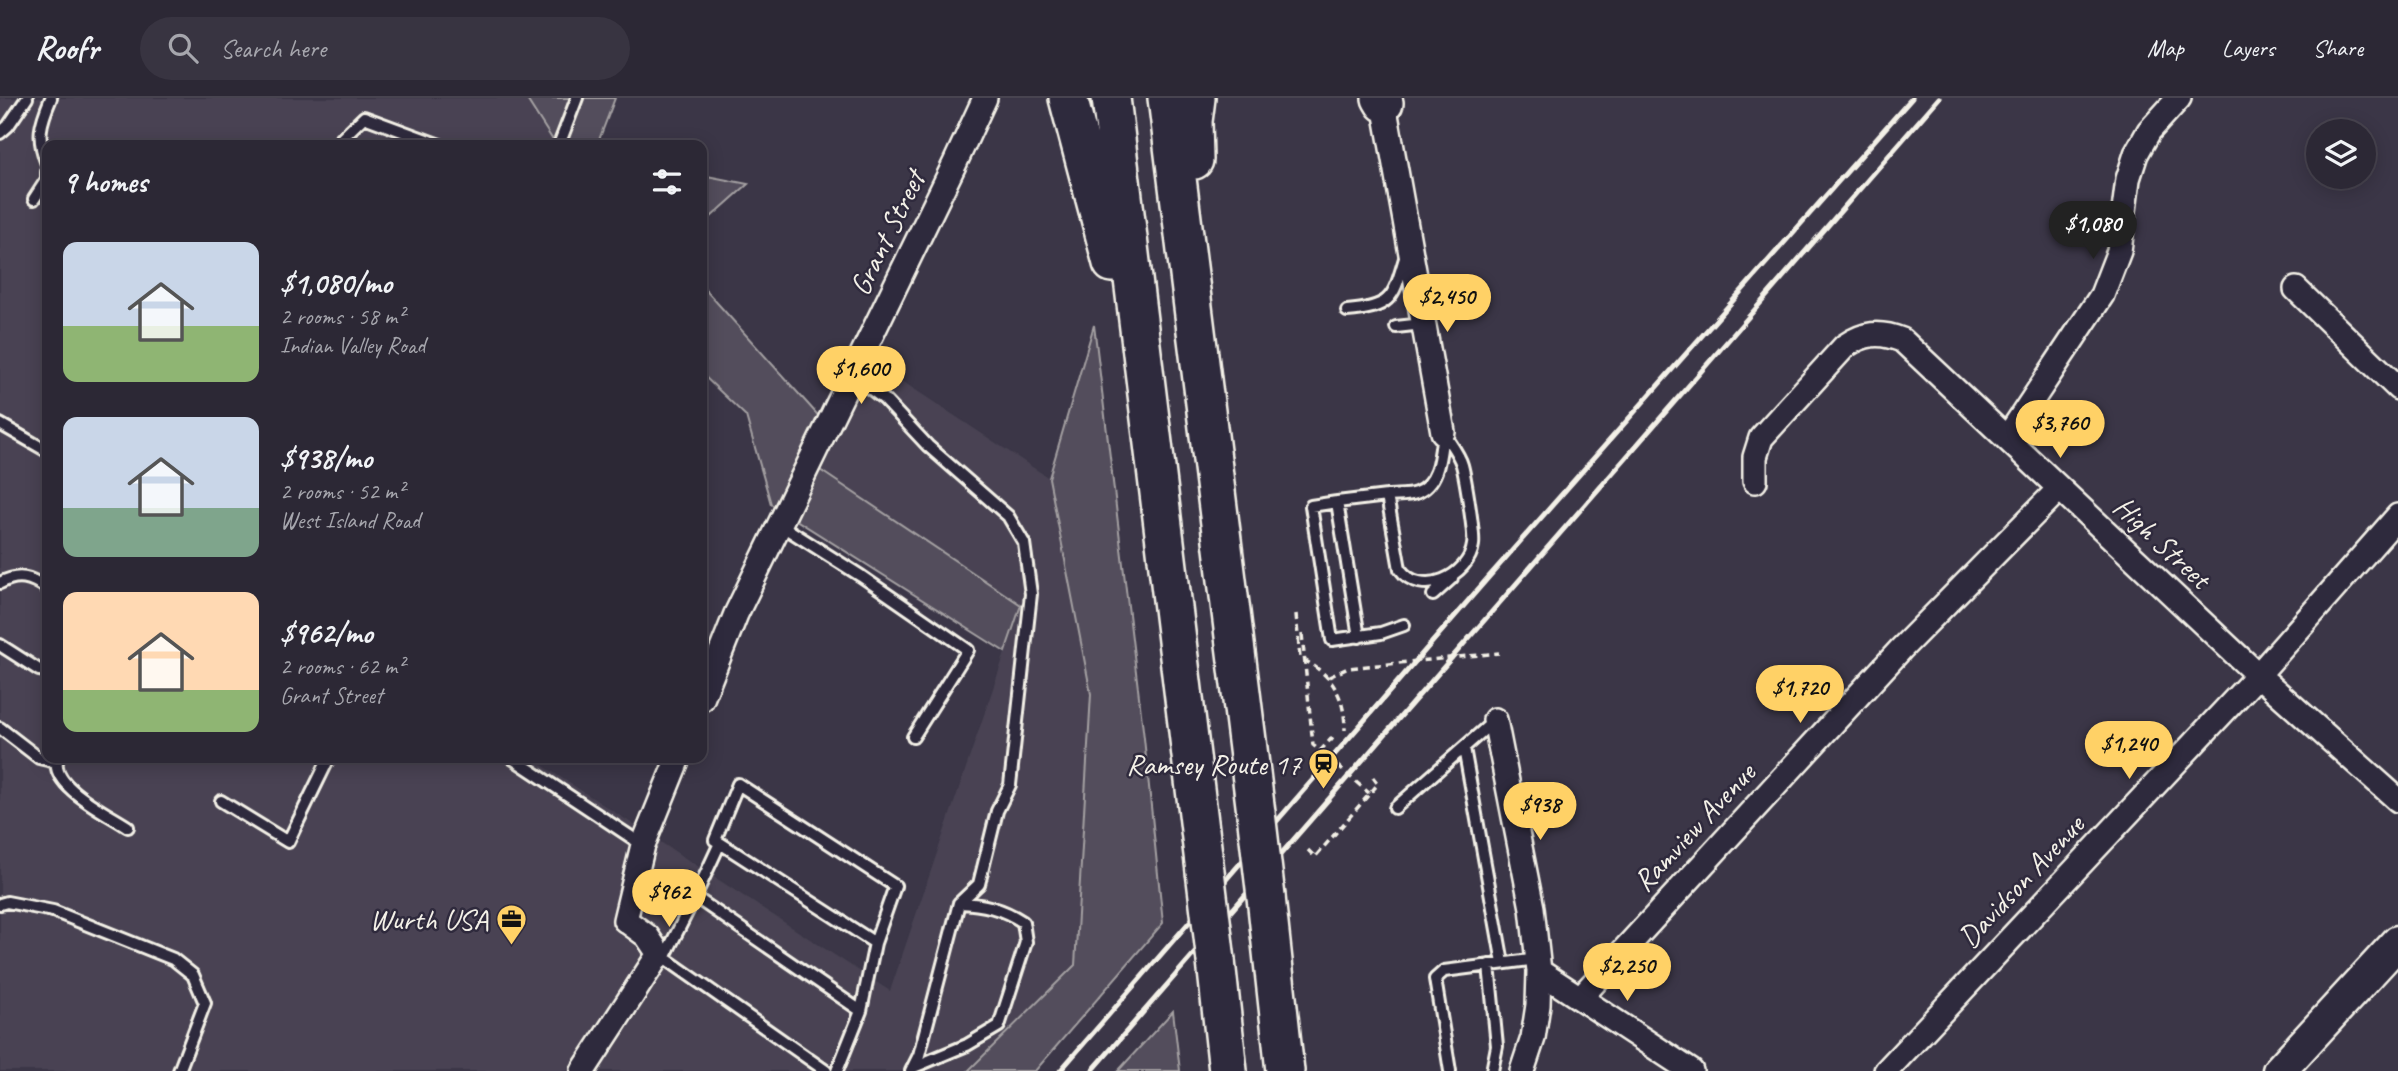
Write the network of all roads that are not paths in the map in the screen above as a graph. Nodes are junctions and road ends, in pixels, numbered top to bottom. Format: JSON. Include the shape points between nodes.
{"nodes":[{"id":1,"x":27,"y":98,"type":"edge"},
{"id":2,"x":51,"y":98,"type":"edge"},
{"id":3,"x":577,"y":98,"type":"edge"},
{"id":4,"x":985,"y":98,"type":"edge"},
{"id":5,"x":1111,"y":98,"type":"edge"},
{"id":6,"x":1167,"y":98,"type":"edge"},
{"id":7,"x":1196,"y":98,"type":"edge"},
{"id":8,"x":2179,"y":98,"type":"edge"},
{"id":9,"x":1067,"y":99,"type":"edge"},
{"id":10,"x":1383,"y":100,"type":"edge"},
{"id":11,"x":0,"y":133,"type":"edge"},
{"id":12,"x":340,"y":140,"type":"edge"},
{"id":13,"x":426,"y":140,"type":"edge"},
{"id":14,"x":561,"y":140,"type":"edge"},
{"id":15,"x":42,"y":151,"type":"edge"},
{"id":16,"x":42,"y":186,"type":"edge"},
{"id":17,"x":34,"y":199,"type":"dead end"},
{"id":18,"x":1409,"y":243,"type":"junction"},
{"id":19,"x":2296,"y":289,"type":"dead end"},
{"id":20,"x":1347,"y":311,"type":"dead end"},
{"id":21,"x":1423,"y":324,"type":"junction"},
{"id":22,"x":1396,"y":327,"type":"dead end"},
{"id":23,"x":1199,"y":360,"type":"junction"},
{"id":24,"x":852,"y":375,"type":"junction"},
{"id":25,"x":2398,"y":388,"type":"edge"},
{"id":26,"x":0,"y":424,"type":"edge"},
{"id":27,"x":1443,"y":432,"type":"junction"},
{"id":28,"x":2007,"y":438,"type":"junction"},
{"id":29,"x":1153,"y":442,"type":"junction"},
{"id":30,"x":42,"y":448,"type":"edge"},
{"id":31,"x":1755,"y":481,"type":"dead end"},
{"id":32,"x":2059,"y":489,"type":"junction"},
{"id":33,"x":1387,"y":496,"type":"junction"},
{"id":34,"x":1337,"y":502,"type":"junction"},
{"id":35,"x":2398,"y":516,"type":"edge"},
{"id":36,"x":779,"y":524,"type":"junction"},
{"id":37,"x":1458,"y":572,"type":"junction"},
{"id":38,"x":0,"y":583,"type":"edge"},
{"id":39,"x":42,"y":585,"type":"edge"},
{"id":40,"x":1433,"y":595,"type":"dead end"},
{"id":41,"x":1404,"y":625,"type":"dead end"},
{"id":42,"x":1359,"y":636,"type":"junction"},
{"id":43,"x":0,"y":645,"type":"edge"},
{"id":44,"x":42,"y":670,"type":"edge"},
{"id":45,"x":2258,"y":675,"type":"junction"},
{"id":46,"x":707,"y":686,"type":"edge"},
{"id":47,"x":1495,"y":720,"type":"joint"},
{"id":48,"x":0,"y":728,"type":"edge"},
{"id":49,"x":913,"y":737,"type":"dead end"},
{"id":50,"x":1464,"y":747,"type":"junction"},
{"id":51,"x":42,"y":758,"type":"edge"},
{"id":52,"x":57,"y":763,"type":"edge"},
{"id":53,"x":327,"y":763,"type":"edge"},
{"id":54,"x":520,"y":763,"type":"edge"},
{"id":55,"x":676,"y":763,"type":"edge"},
{"id":56,"x":2398,"y":800,"type":"edge"},
{"id":57,"x":220,"y":801,"type":"dead end"},
{"id":58,"x":1395,"y":808,"type":"dead end"},
{"id":59,"x":128,"y":827,"type":"dead end"},
{"id":60,"x":720,"y":843,"type":"junction"},
{"id":61,"x":643,"y":845,"type":"junction"},
{"id":62,"x":695,"y":897,"type":"junction"},
{"id":63,"x":2,"y":901,"type":"edge"},
{"id":64,"x":959,"y":903,"type":"junction"},
{"id":65,"x":2398,"y":942,"type":"edge"},
{"id":66,"x":875,"y":943,"type":"junction"},
{"id":67,"x":661,"y":956,"type":"junction"},
{"id":68,"x":1503,"y":963,"type":"junction"},
{"id":69,"x":1489,"y":965,"type":"junction"},
{"id":70,"x":1539,"y":965,"type":"junction"},
{"id":71,"x":1580,"y":998,"type":"junction"},
{"id":72,"x":861,"y":1011,"type":"junction"},
{"id":73,"x":913,"y":1069,"type":"edge"},
{"id":74,"x":179,"y":1071,"type":"edge"},
{"id":75,"x":583,"y":1071,"type":"edge"},
{"id":76,"x":826,"y":1071,"type":"edge"},
{"id":77,"x":837,"y":1071,"type":"edge"},
{"id":78,"x":1228,"y":1071,"type":"edge"},
{"id":79,"x":1284,"y":1071,"type":"edge"},
{"id":80,"x":1450,"y":1071,"type":"edge"},
{"id":81,"x":1492,"y":1071,"type":"edge"},
{"id":82,"x":1522,"y":1071,"type":"edge"},
{"id":83,"x":1692,"y":1071,"type":"edge"},
{"id":84,"x":1886,"y":1071,"type":"edge"},
{"id":85,"x":2279,"y":1071,"type":"edge"}],
"edges":[{"from":1,"to":11,"type":"lane"},
{"from":2,"to":15,"type":"lane","via":[[40,129]]},
{"from":3,"to":14,"type":"lane"},
{"from":4,"to":24,"type":"street","name":"Grant Street"},
{"from":5,"to":29,"type":"highway"},
{"from":6,"to":23,"type":"highway"},
{"from":7,"to":23,"type":"highway"},
{"from":8,"to":28,"type":"street","via":[[2136,154],[2128,179],[2119,251],[2102,295]]},
{"from":9,"to":29,"type":"highway","via":[[1114,271]]},
{"from":10,"to":18,"type":"street"},
{"from":12,"to":13,"type":"lane","via":[[364,117]]},
{"from":16,"to":17,"type":"lane"},
{"from":18,"to":20,"type":"lane","via":[[1394,292],[1386,302],[1373,309]]},
{"from":18,"to":21,"type":"street"},
{"from":19,"to":25,"type":"street"},
{"from":21,"to":22,"type":"lane"},
{"from":21,"to":27,"type":"street"},
{"from":23,"to":79,"type":"highway","bridge":true},
{"from":24,"to":36,"type":"street","name":"Grant Street"},
{"from":24,"to":64,"type":"lane","via":[[884,399],[928,446],[1008,516],[1024,543],[1031,594],[1010,785],[997,811],[979,884]]},
{"from":26,"to":30,"type":"lane"},
{"from":27,"to":33,"type":"lane","via":[[1432,480],[1417,492]]},
{"from":27,"to":37,"type":"lane","via":[[1462,463],[1474,544]]},
{"from":28,"to":31,"type":"street","name":"High Street","via":[[1902,340],[1873,333],[1845,346],[1761,438]]},
{"from":28,"to":32,"type":"street","name":"High Street"},
{"from":29,"to":78,"type":"highway","bridge":true},
{"from":32,"to":45,"type":"street","name":"High Street"},
{"from":32,"to":71,"type":"street","name":"Ramview Avenue","via":[[1901,649]]},
{"from":33,"to":34,"type":"lane"},
{"from":33,"to":37,"type":"lane","via":[[1404,575],[1433,583]]},
{"from":34,"to":42,"type":"lane"},
{"from":34,"to":42,"type":"lane","via":[[1311,506],[1331,635],[1332,640]]},
{"from":35,"to":45,"type":"street","name":"Davidson Avenue"},
{"from":36,"to":46,"type":"street","name":"Grant Street"},
{"from":36,"to":49,"type":"lane","via":[[968,650]]},
{"from":37,"to":40,"type":"lane"},
{"from":38,"to":39,"type":"lane","via":[[18,576]]},
{"from":41,"to":42,"type":"lane"},
{"from":43,"to":44,"type":"lane"},
{"from":45,"to":56,"type":"street","name":"High Street"},
{"from":45,"to":84,"type":"street","name":"Davidson Avenue"},
{"from":47,"to":50,"type":"lane"},
{"from":47,"to":70,"type":"street"},
{"from":48,"to":51,"type":"lane"},
{"from":50,"to":58,"type":"lane"},
{"from":50,"to":68,"type":"lane"},
{"from":52,"to":59,"type":"lane","via":[[58,776],[68,788]]},
{"from":53,"to":57,"type":"lane","via":[[288,842]]},
{"from":54,"to":61,"type":"lane"},
{"from":55,"to":61,"type":"street"},
{"from":60,"to":62,"type":"lane"},
{"from":60,"to":66,"type":"lane"},
{"from":60,"to":66,"type":"lane","via":[[715,840],[738,784],[895,886]]},
{"from":61,"to":67,"type":"street","via":[[625,920],[647,936]]},
{"from":62,"to":67,"type":"lane"},
{"from":62,"to":72,"type":"lane"},
{"from":63,"to":74,"type":"lane","via":[[53,911],[173,959],[193,975],[205,1003]]},
{"from":64,"to":73,"type":"lane"},
{"from":64,"to":73,"type":"lane","via":[[985,904],[1008,912],[1023,922],[1026,942],[999,1026]]},
{"from":65,"to":85,"type":"main road"},
{"from":66,"to":72,"type":"lane"},
{"from":67,"to":75,"type":"street"},
{"from":67,"to":76,"type":"lane"},
{"from":68,"to":69,"type":"lane"},
{"from":68,"to":70,"type":"lane"},
{"from":69,"to":80,"type":"lane","via":[[1444,971],[1435,979]]},
{"from":69,"to":81,"type":"lane","via":[[1497,1046]]},
{"from":70,"to":71,"type":"street"},
{"from":70,"to":82,"type":"street","via":[[1533,1038]]},
{"from":71,"to":83,"type":"street"},
{"from":72,"to":77,"type":"lane"}]}
